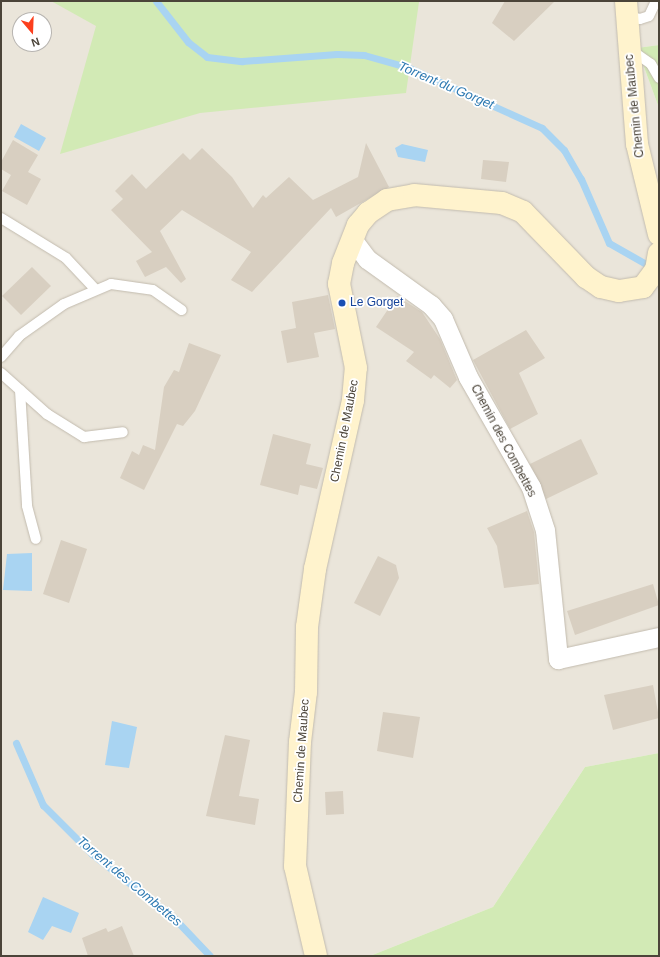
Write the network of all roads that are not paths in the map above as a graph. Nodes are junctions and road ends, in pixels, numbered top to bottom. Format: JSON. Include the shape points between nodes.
{"nodes":[{"id":1,"x":656,"y":1,"type":"edge"},
{"id":2,"x":626,"y":9,"type":"edge"},
{"id":3,"x":629,"y":49,"type":"junction"},
{"id":4,"x":659,"y":78,"type":"edge"},
{"id":5,"x":1,"y":218,"type":"edge"},
{"id":6,"x":659,"y":234,"type":"edge"},
{"id":7,"x":352,"y":239,"type":"junction"},
{"id":8,"x":659,"y":253,"type":"edge"},
{"id":9,"x":95,"y":289,"type":"junction"},
{"id":10,"x":182,"y":310,"type":"dead end"},
{"id":11,"x":1,"y":357,"type":"edge"},
{"id":12,"x":1,"y":373,"type":"edge"},
{"id":13,"x":20,"y":390,"type":"junction"},
{"id":14,"x":123,"y":432,"type":"dead end"},
{"id":15,"x":36,"y":539,"type":"dead end"},
{"id":16,"x":659,"y":637,"type":"edge"},
{"id":17,"x":316,"y":956,"type":"edge"}],
"edges":[{"from":1,"to":2,"type":"lane","via":[[649,16],[640,19]]},
{"from":2,"to":3,"type":"street","name":"Chemin de Maubec"},
{"from":3,"to":4,"type":"lane","via":[[651,64]]},
{"from":3,"to":6,"type":"street","name":"Chemin de Maubec","via":[[637,144]]},
{"from":5,"to":9,"type":"lane","via":[[66,258]]},
{"from":7,"to":8,"type":"street","name":"Chemin de Maubec","via":[[368,213],[387,200],[414,195],[502,203],[523,212],[586,277],[601,287],[619,291],[643,287],[656,270]]},
{"from":7,"to":16,"type":"street","name":"Chemin des Combettes","via":[[367,259],[432,305],[443,319],[468,377],[531,487],[545,530],[558,659]]},
{"from":7,"to":17,"type":"street","name":"Chemin de Maubec","via":[[339,284],[356,368],[353,400],[315,569],[307,627],[306,692],[300,750],[295,866]]},
{"from":9,"to":10,"type":"lane","via":[[111,284],[153,290]]},
{"from":9,"to":11,"type":"lane","via":[[64,304],[19,336]]},
{"from":12,"to":13,"type":"lane"},
{"from":13,"to":14,"type":"lane","via":[[47,414],[84,437]]},
{"from":13,"to":15,"type":"lane","via":[[27,506]]}]}
